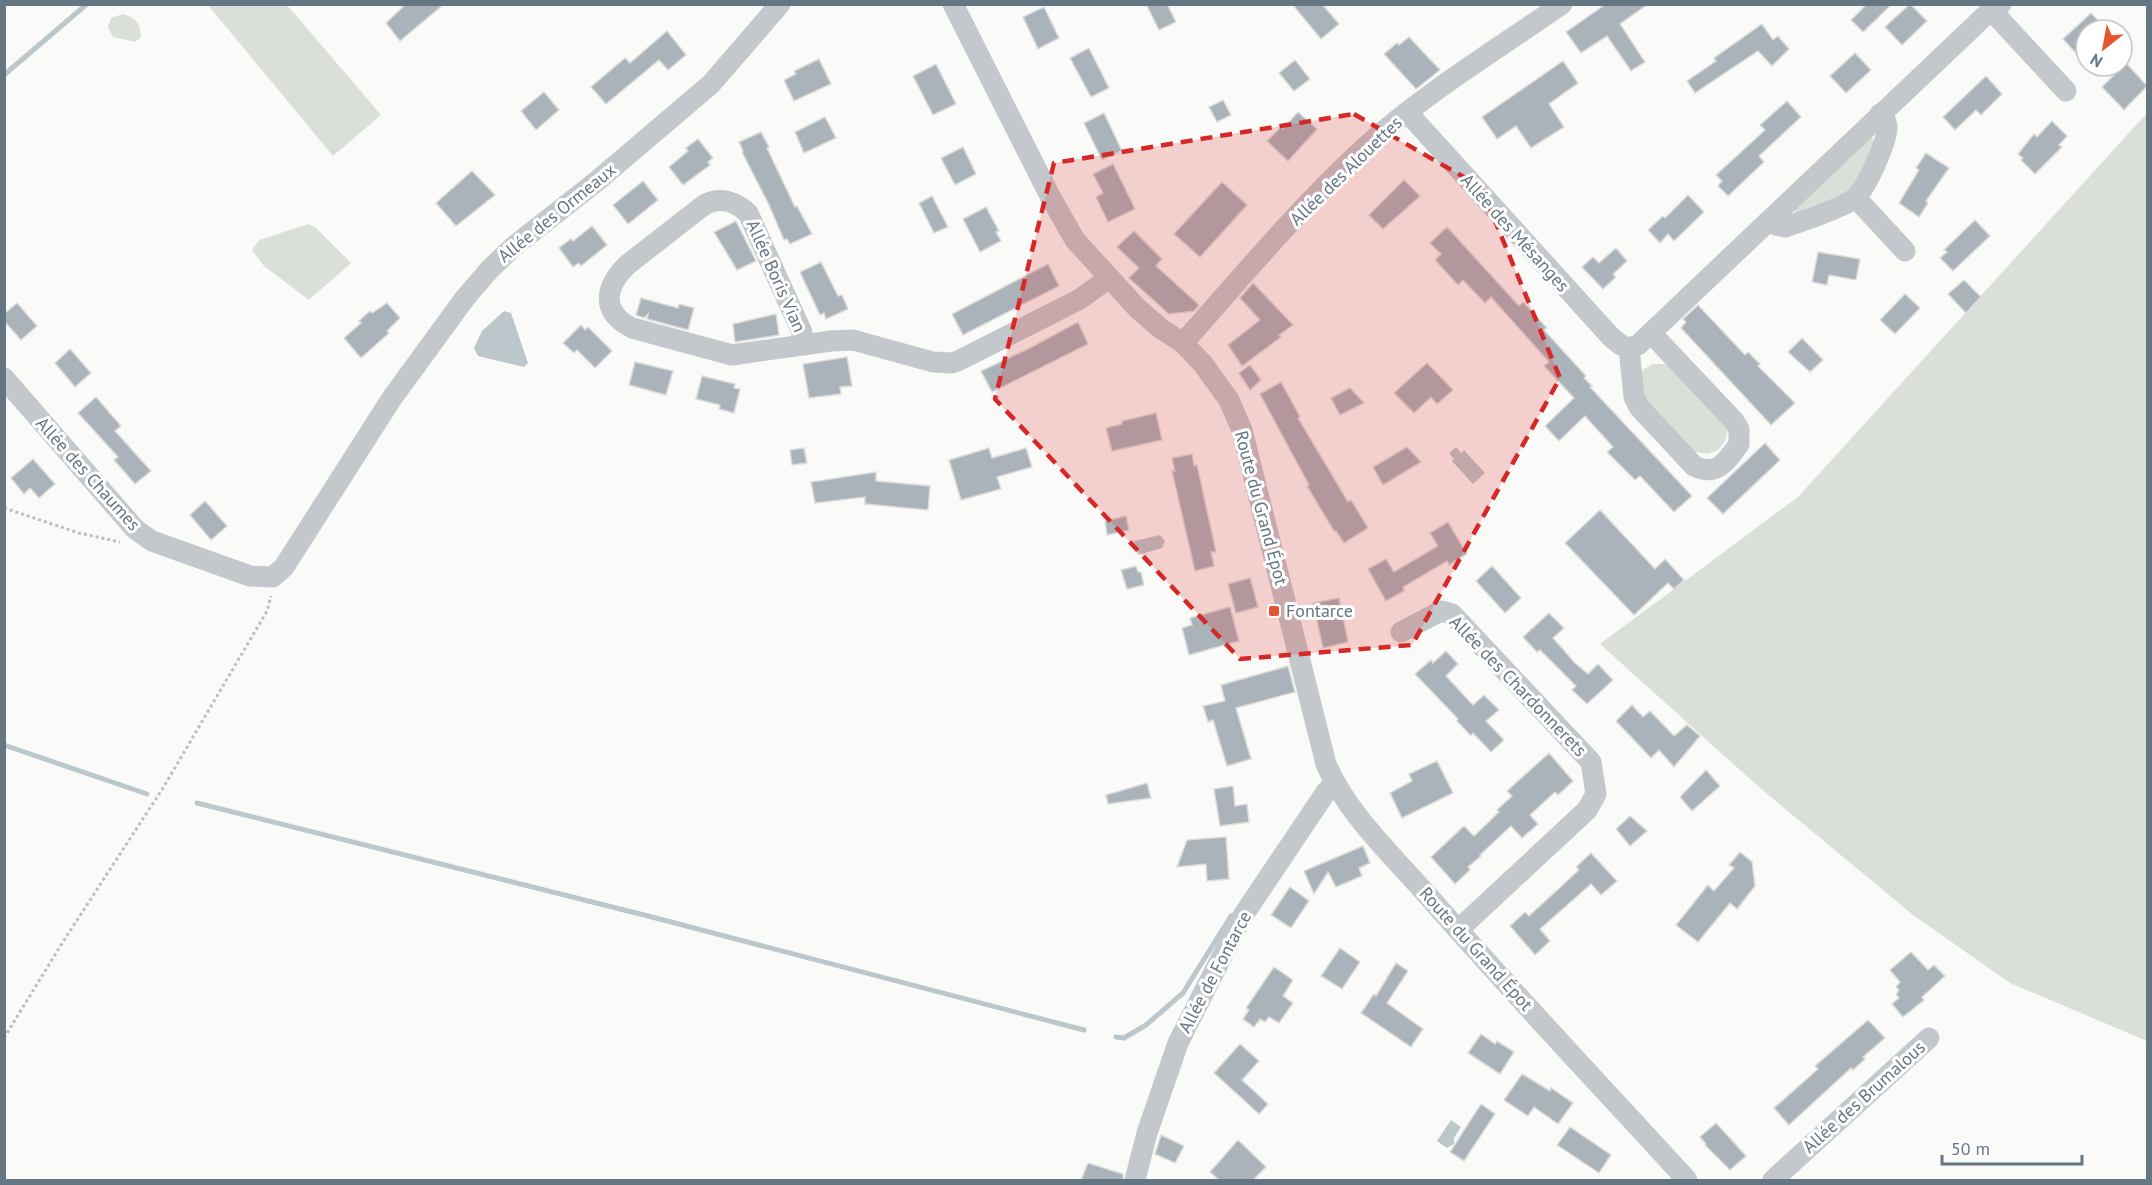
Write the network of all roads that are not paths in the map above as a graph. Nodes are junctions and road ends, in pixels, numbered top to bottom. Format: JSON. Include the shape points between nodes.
{"nodes":[{"id":1,"x":780,"y":4,"type":"edge"},
{"id":2,"x":953,"y":4,"type":"edge"},
{"id":3,"x":1996,"y":7,"type":"edge"},
{"id":4,"x":1550,"y":8,"type":"edge"},
{"id":5,"x":2066,"y":90,"type":"dead end"},
{"id":6,"x":1407,"y":112,"type":"junction"},
{"id":7,"x":1880,"y":114,"type":"junction"},
{"id":8,"x":1856,"y":198,"type":"junction"},
{"id":9,"x":1769,"y":221,"type":"junction"},
{"id":10,"x":1905,"y":251,"type":"dead end"},
{"id":11,"x":1109,"y":278,"type":"junction"},
{"id":12,"x":1651,"y":333,"type":"junction"},
{"id":13,"x":1183,"y":343,"type":"junction"},
{"id":14,"x":805,"y":345,"type":"junction"},
{"id":15,"x":1629,"y":348,"type":"junction"},
{"id":16,"x":4,"y":378,"type":"edge"},
{"id":17,"x":277,"y":572,"type":"joint"},
{"id":18,"x":1401,"y":632,"type":"dead end"},
{"id":19,"x":1334,"y":783,"type":"junction"},
{"id":20,"x":1458,"y":930,"type":"junction"},
{"id":21,"x":1929,"y":1038,"type":"dead end"},
{"id":22,"x":1135,"y":1180,"type":"edge"},
{"id":23,"x":1687,"y":1180,"type":"edge"},
{"id":24,"x":1773,"y":1180,"type":"edge"}],
"edges":[{"from":1,"to":17,"type":"street","name":"Allée des Ormeaux","via":[[711,84],[490,269],[392,398]]},
{"from":2,"to":11,"type":"street","name":"Route du Grand Épot","via":[[1051,198],[1075,240]]},
{"from":3,"to":5,"type":"street"},
{"from":3,"to":7,"type":"street"},
{"from":4,"to":6,"type":"street","name":"Allée des Alouettes"},
{"from":6,"to":13,"type":"street","name":"Allée des Alouettes","via":[[1325,186]]},
{"from":6,"to":15,"type":"street","name":"Allée des Mésanges","via":[[1611,337]]},
{"from":7,"to":8,"type":"street","via":[[1886,120],[1884,141]]},
{"from":7,"to":9,"type":"street"},
{"from":8,"to":9,"type":"street","via":[[1785,227]]},
{"from":8,"to":10,"type":"street"},
{"from":9,"to":12,"type":"street"},
{"from":11,"to":13,"type":"street","name":"Route du Grand Épot","via":[[1160,328]]},
{"from":11,"to":14,"type":"street","name":"Allée Boris Vian","via":[[1080,298],[952,363],[933,362],[853,340]]},
{"from":12,"to":15,"type":"street"},
{"from":12,"to":15,"type":"street","via":[[1739,429],[1739,444],[1718,467],[1704,471],[1694,466],[1639,407],[1634,397]]},
{"from":13,"to":19,"type":"street","name":"Route du Grand Épot","via":[[1216,381],[1242,430]]},
{"from":14,"to":14,"type":"street","name":"Allée Boris Vian","via":[[723,354],[632,328],[611,311],[609,296],[616,276],[627,265],[710,201],[726,201],[748,213]]},
{"from":16,"to":17,"type":"street","name":"Allée des Chaumes","via":[[135,529],[152,542],[250,576]]},
{"from":18,"to":20,"type":"street","name":"Allée des Chardonnerets","via":[[1441,611],[1452,614],[1591,762],[1596,794],[1587,810]]},
{"from":19,"to":20,"type":"street","name":"Route du Grand Épot","via":[[1361,820]]},
{"from":19,"to":22,"type":"street","name":"Allée de Fontarce","via":[[1242,917],[1178,1043]]},
{"from":20,"to":23,"type":"street","name":"Route du Grand Épot"},
{"from":21,"to":24,"type":"street","name":"Allée des Brumalous"}]}
